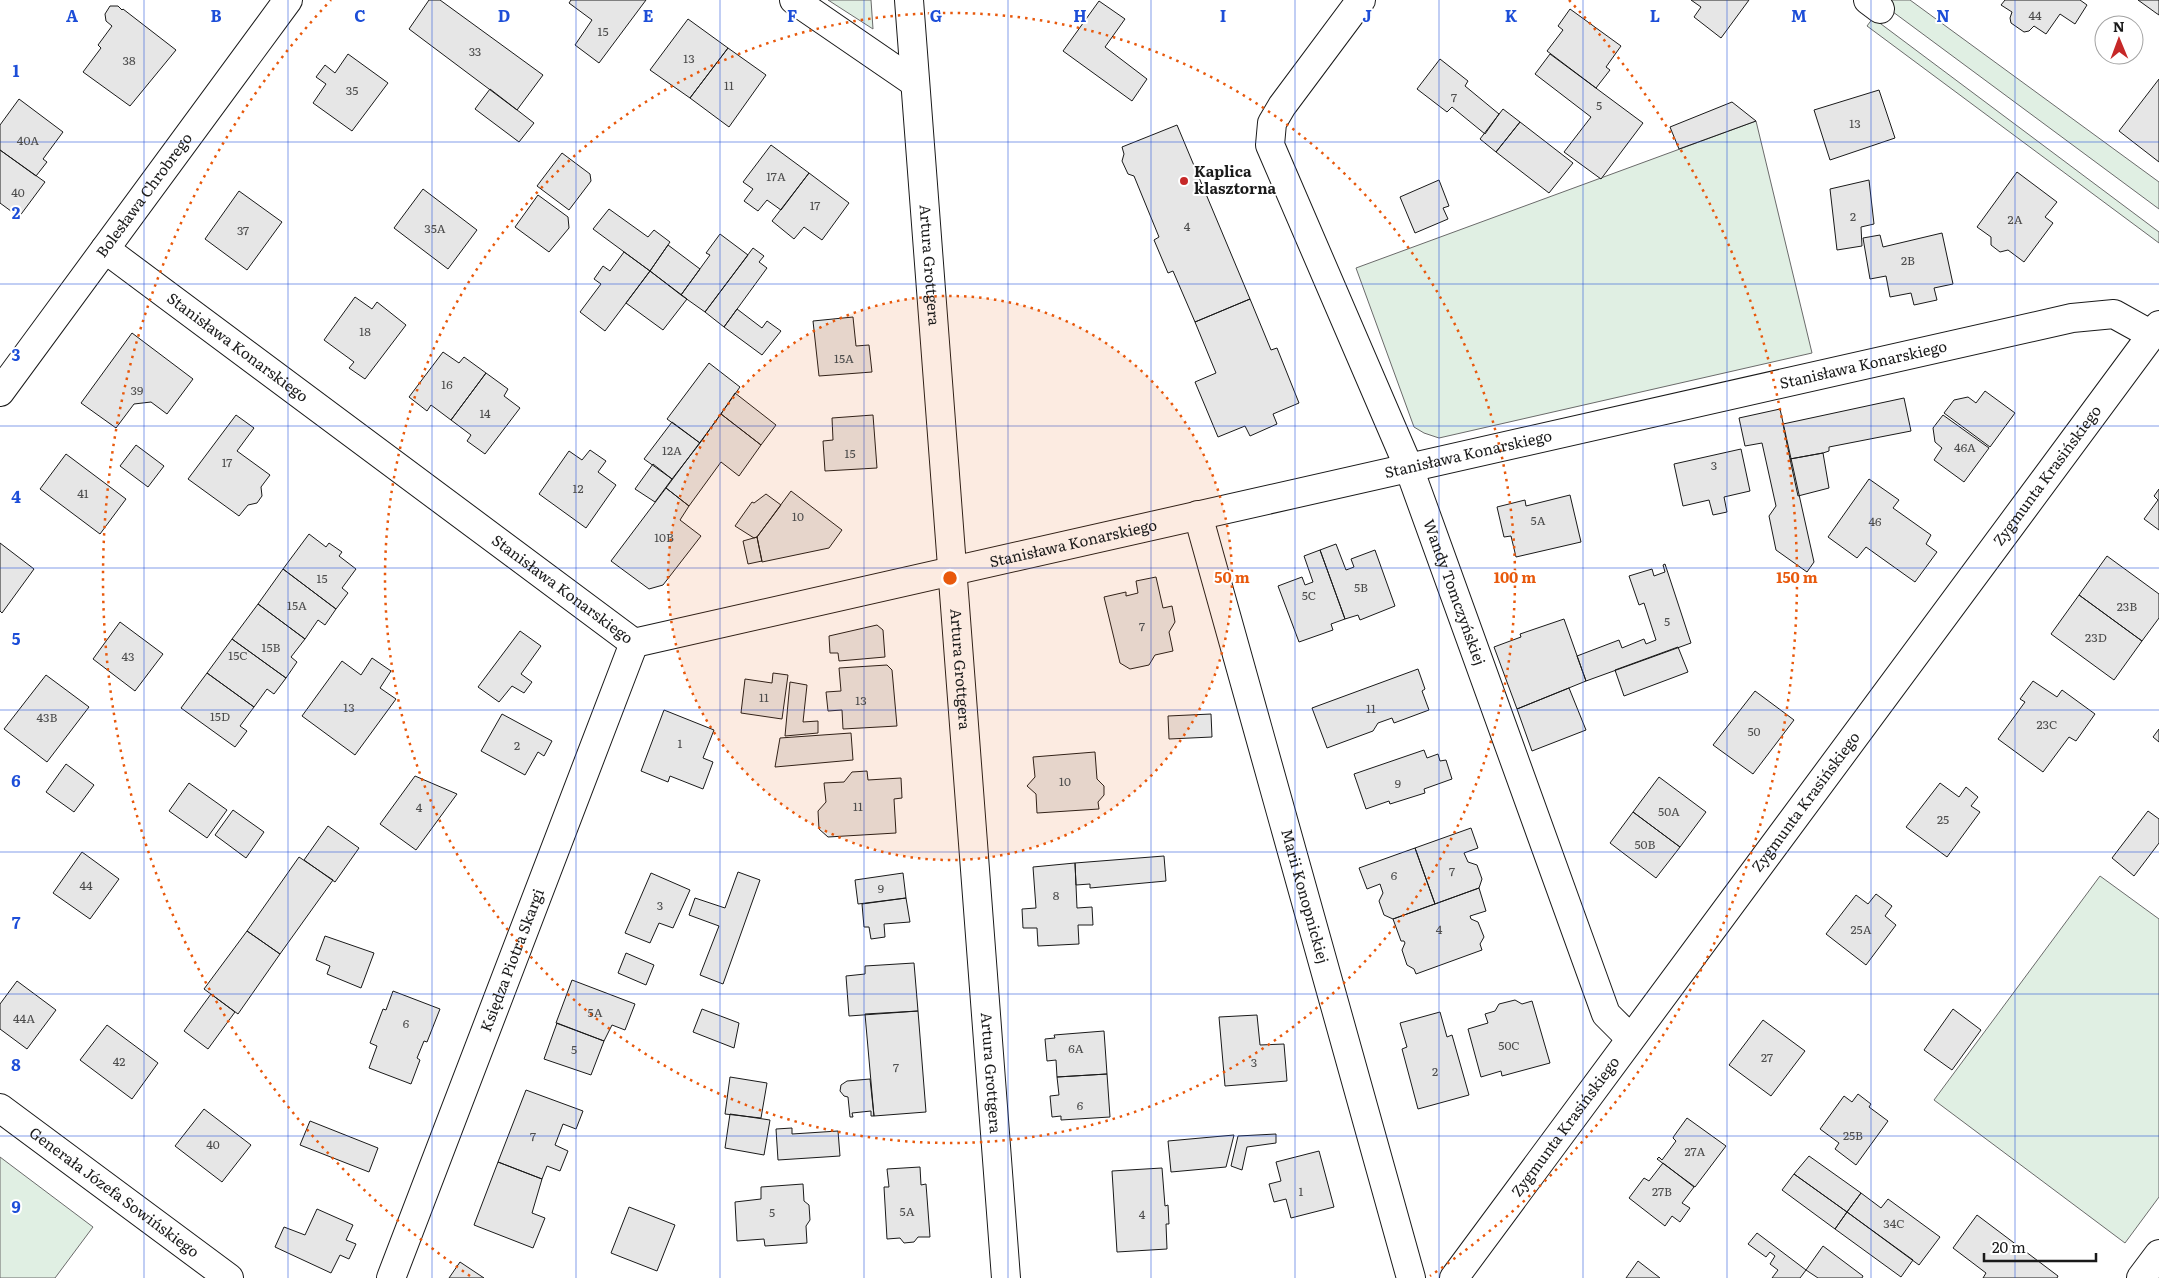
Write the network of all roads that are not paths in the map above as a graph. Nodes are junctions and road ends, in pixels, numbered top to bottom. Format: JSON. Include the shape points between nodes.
{"nodes":[{"id":1,"x":288,"y":0,"type":"edge"},
{"id":2,"x":794,"y":0,"type":"edge"},
{"id":3,"x":909,"y":0,"type":"edge"},
{"id":4,"x":1361,"y":0,"type":"edge"},
{"id":5,"x":915,"y":83,"type":"junction"},
{"id":6,"x":105,"y":249,"type":"junction"},
{"id":7,"x":2155,"y":330,"type":"edge"},
{"id":8,"x":0,"y":392,"type":"edge"},
{"id":9,"x":1408,"y":468,"type":"junction"},
{"id":10,"x":1198,"y":515,"type":"junction"},
{"id":11,"x":953,"y":570,"type":"junction"},
{"id":12,"x":634,"y":643,"type":"junction"},
{"id":13,"x":1630,"y":1038,"type":"junction"},
{"id":14,"x":0,"y":1108,"type":"edge"},
{"id":15,"x":2159,"y":1254,"type":"edge"},
{"id":16,"x":228,"y":1278,"type":"edge"},
{"id":17,"x":391,"y":1278,"type":"edge"},
{"id":18,"x":1006,"y":1278,"type":"edge"},
{"id":19,"x":1411,"y":1278,"type":"edge"},
{"id":20,"x":1454,"y":1278,"type":"edge"},
{"id":21,"x":2141,"y":1278,"type":"edge"}],
"edges":[{"from":1,"to":6,"type":"street","name":"Bolesława Chrobrego"},
{"from":2,"to":5,"type":"street"},
{"from":3,"to":5,"type":"street","name":"Artura Grottgera"},
{"from":4,"to":9,"type":"street","name":"Wandy Tomczyńskiej","via":[[1282,106],[1272,124],[1270,145]]},
{"from":5,"to":11,"type":"street","name":"Artura Grottgera"},
{"from":6,"to":8,"type":"street","name":"Bolesława Chrobrego"},
{"from":6,"to":12,"type":"street","name":"Stanisława Konarskiego"},
{"from":7,"to":9,"type":"street","name":"Stanisława Konarskiego","via":[[2114,314],[2072,318]]},
{"from":7,"to":13,"type":"street","name":"Zygmunta Krasińskiego"},
{"from":9,"to":10,"type":"street","name":"Stanisława Konarskiego"},
{"from":9,"to":13,"type":"street","name":"Wandy Tomczyńskiej","via":[[1606,1014]]},
{"from":10,"to":11,"type":"street","name":"Stanisława Konarskiego"},
{"from":10,"to":19,"type":"street","name":"Marii Konopnickiej"},
{"from":11,"to":12,"type":"street","name":"Stanisława Konarskiego"},
{"from":11,"to":18,"type":"street","name":"Artura Grottgera"},
{"from":12,"to":17,"type":"street","name":"Księdza Piotra Skargi"},
{"from":13,"to":20,"type":"street","name":"Zygmunta Krasińskiego"},
{"from":14,"to":16,"type":"street","name":"Generała Józefa Sowińskiego"},
{"from":15,"to":21,"type":"street"}]}
